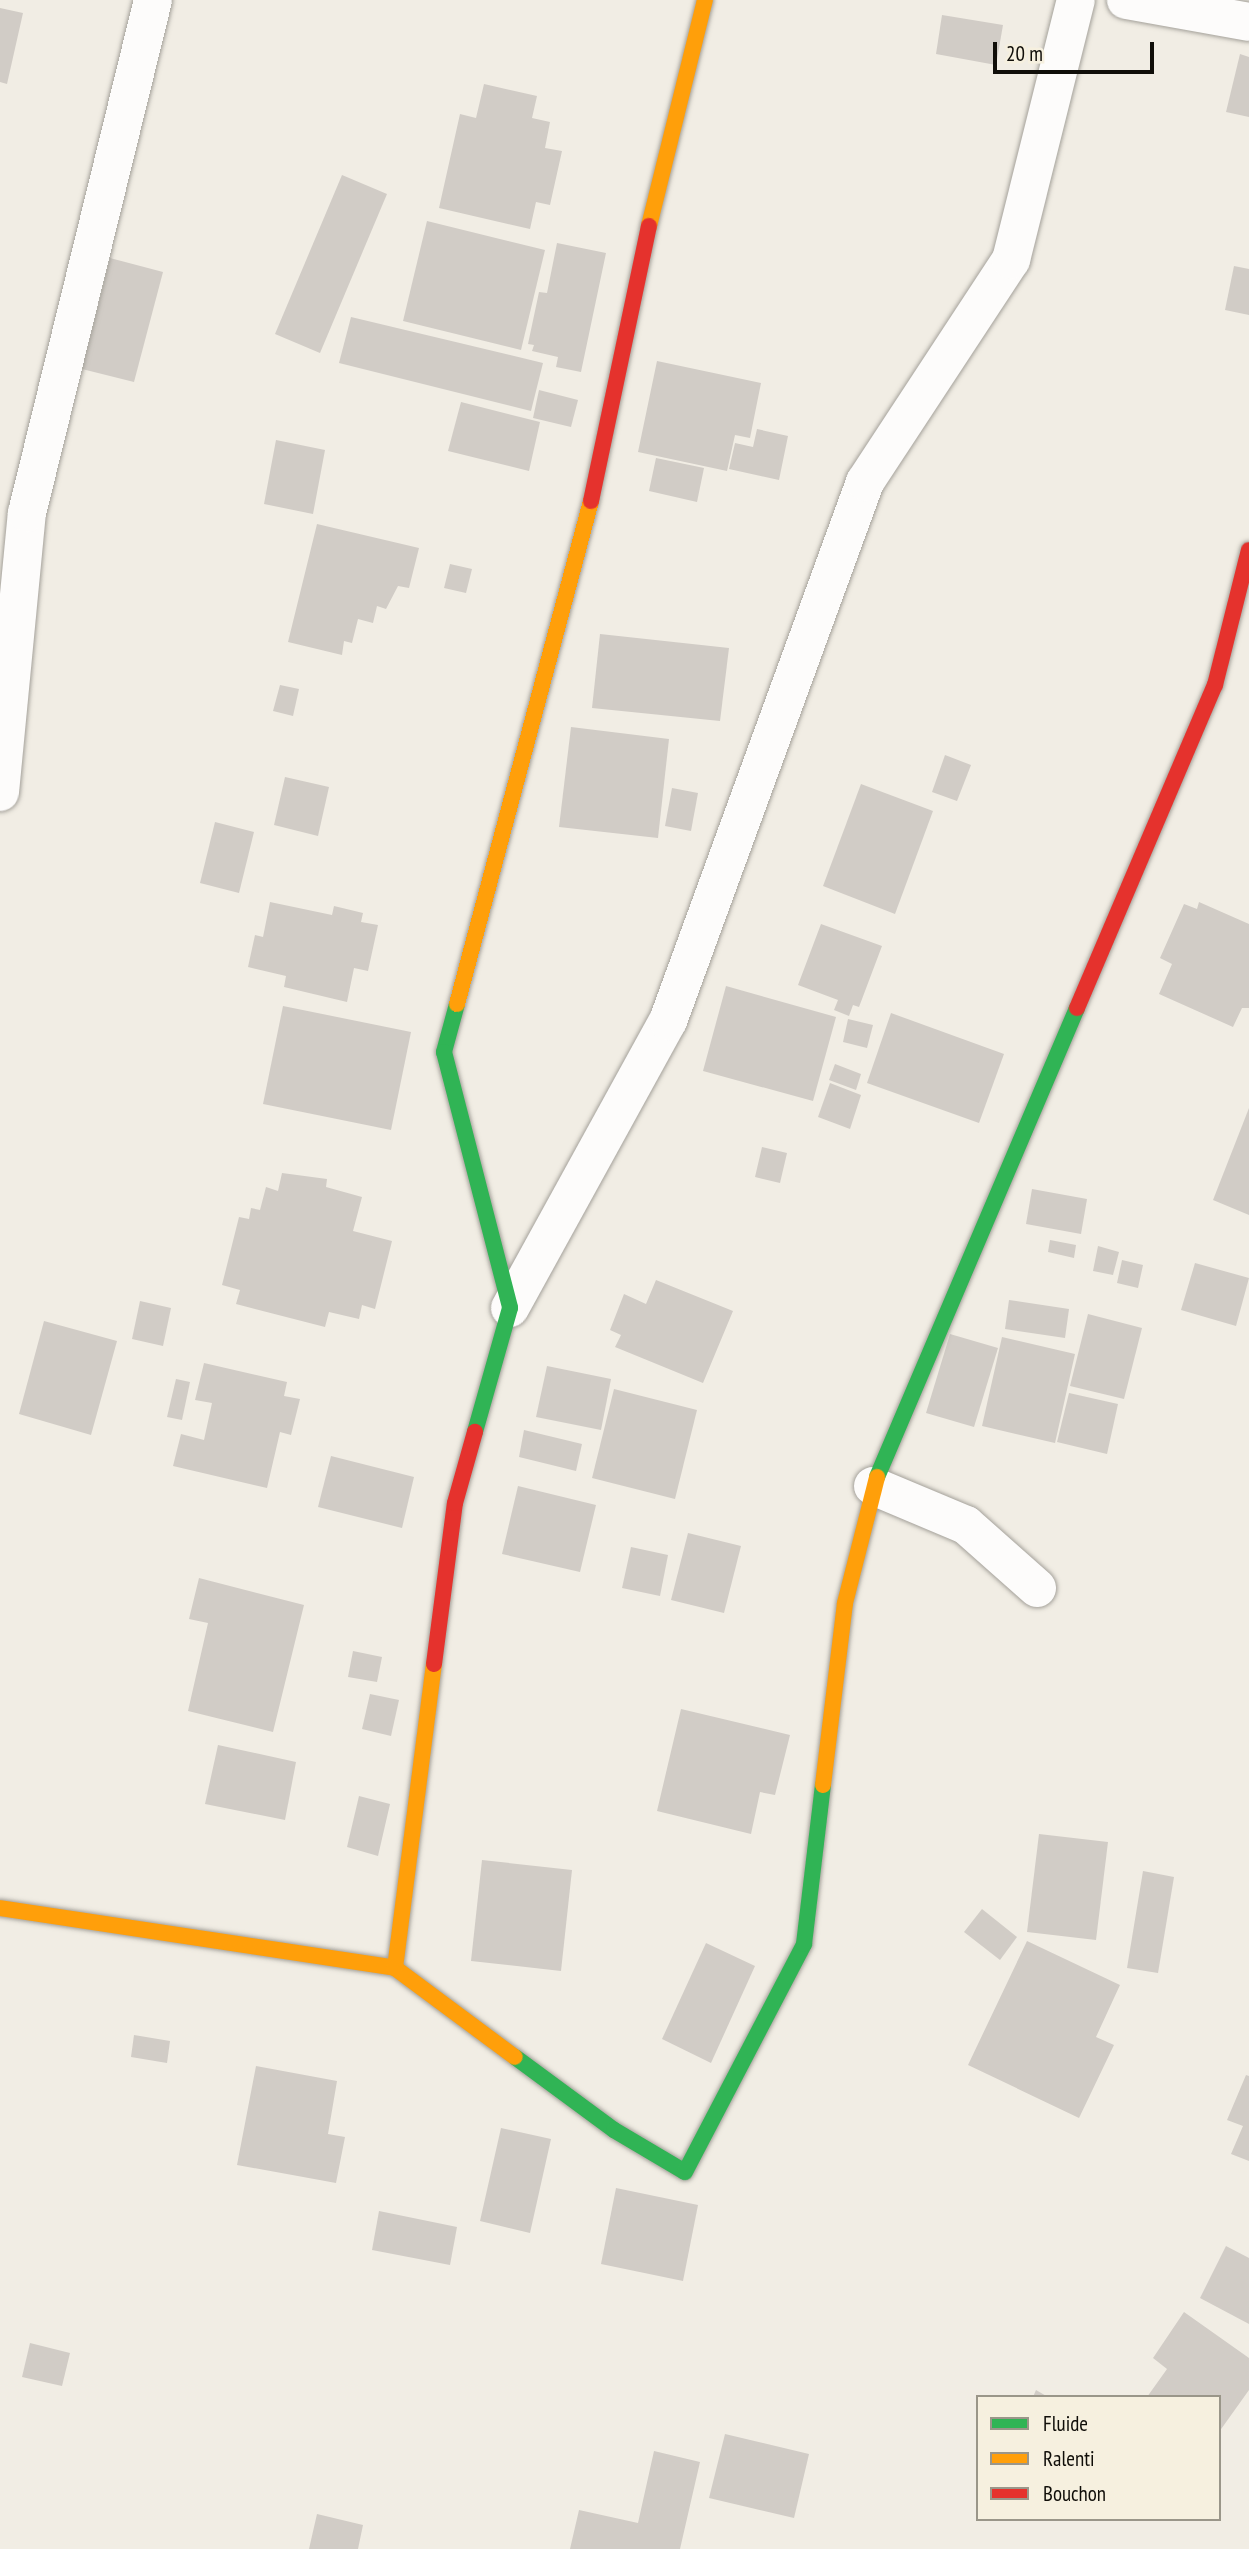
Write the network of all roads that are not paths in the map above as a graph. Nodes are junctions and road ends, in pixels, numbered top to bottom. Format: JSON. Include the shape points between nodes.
{"nodes":[{"id":1,"x":153,"y":0,"type":"edge"},
{"id":2,"x":705,"y":0,"type":"edge"},
{"id":3,"x":1076,"y":0,"type":"edge"},
{"id":4,"x":1126,"y":0,"type":"edge"},
{"id":5,"x":1249,"y":22,"type":"edge"},
{"id":6,"x":1249,"y":550,"type":"edge"},
{"id":7,"x":0,"y":792,"type":"edge"},
{"id":8,"x":510,"y":1307,"type":"junction"},
{"id":9,"x":873,"y":1486,"type":"junction"},
{"id":10,"x":1037,"y":1588,"type":"dead end"},
{"id":11,"x":0,"y":1908,"type":"edge"},
{"id":12,"x":395,"y":1968,"type":"junction"}],
"edges":[{"from":1,"to":7,"type":"street","via":[[27,513]]},
{"from":2,"to":8,"type":"street","via":[[651,216],[576,565],[444,1052]]},
{"from":3,"to":8,"type":"street","via":[[1011,260],[864,482],[668,1021]]},
{"from":4,"to":5,"type":"street"},
{"from":6,"to":9,"type":"street","via":[[1215,685]]},
{"from":8,"to":12,"type":"street","via":[[455,1503]]},
{"from":9,"to":10,"type":"street","via":[[966,1525]]},
{"from":9,"to":12,"type":"street","via":[[845,1603],[804,1944],[685,2172],[614,2130]]},
{"from":11,"to":12,"type":"street"}]}
